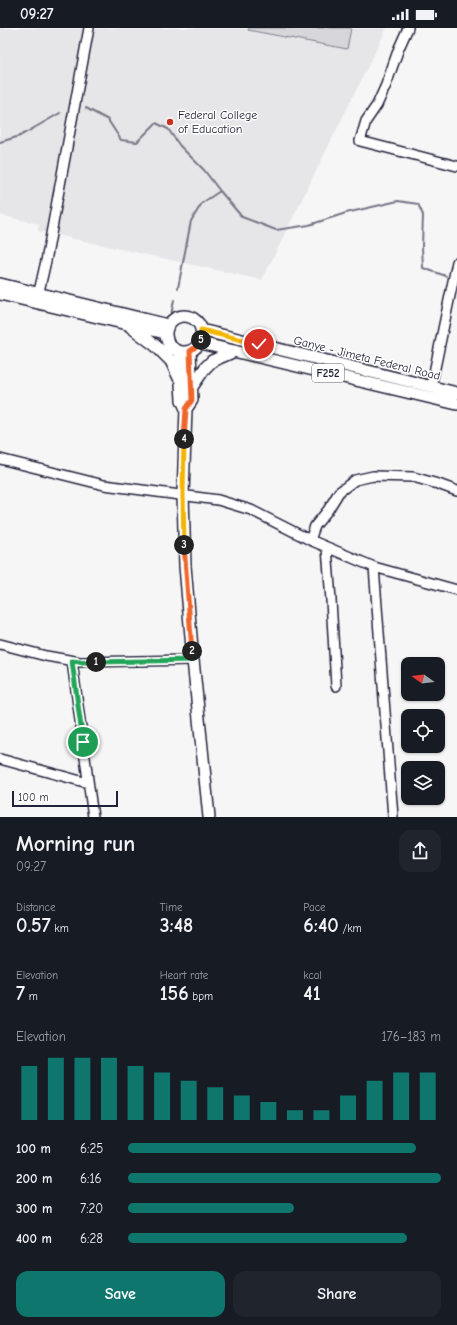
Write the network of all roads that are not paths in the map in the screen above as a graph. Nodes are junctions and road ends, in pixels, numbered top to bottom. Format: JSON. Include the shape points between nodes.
{"nodes":[{"id":1,"x":89,"y":28,"type":"edge"},
{"id":2,"x":408,"y":28,"type":"edge"},
{"id":3,"x":457,"y":166,"type":"edge"},
{"id":4,"x":457,"y":262,"type":"edge"},
{"id":5,"x":0,"y":284,"type":"edge"},
{"id":6,"x":0,"y":294,"type":"edge"},
{"id":7,"x":38,"y":298,"type":"junction"},
{"id":8,"x":129,"y":325,"type":"junction"},
{"id":9,"x":166,"y":329,"type":"junction"},
{"id":10,"x":201,"y":330,"type":"junction"},
{"id":11,"x":200,"y":342,"type":"junction"},
{"id":12,"x":184,"y":351,"type":"junction"},
{"id":13,"x":235,"y":351,"type":"junction"},
{"id":14,"x":181,"y":382,"type":"junction"},
{"id":15,"x":192,"y":388,"type":"junction"},
{"id":16,"x":431,"y":388,"type":"junction"},
{"id":17,"x":457,"y":393,"type":"edge"},
{"id":18,"x":457,"y":404,"type":"edge"},
{"id":19,"x":186,"y":409,"type":"junction"},
{"id":20,"x":0,"y":459,"type":"edge"},
{"id":21,"x":457,"y":491,"type":"edge"},
{"id":22,"x":183,"y":494,"type":"junction"},
{"id":23,"x":310,"y":540,"type":"junction"},
{"id":24,"x":327,"y":548,"type":"junction"},
{"id":25,"x":374,"y":567,"type":"junction"},
{"id":26,"x":457,"y":590,"type":"edge"},
{"id":27,"x":0,"y":644,"type":"edge"},
{"id":28,"x":193,"y":660,"type":"junction"},
{"id":29,"x":72,"y":661,"type":"junction"},
{"id":30,"x":336,"y":686,"type":"dead end"},
{"id":31,"x":0,"y":759,"type":"edge"},
{"id":32,"x":88,"y":783,"type":"junction"},
{"id":33,"x":93,"y":817,"type":"edge"},
{"id":34,"x":209,"y":817,"type":"edge"},
{"id":35,"x":393,"y":817,"type":"edge"}],
"edges":[{"from":1,"to":7,"type":"street"},
{"from":2,"to":3,"type":"street","via":[[377,105],[366,121],[360,141]]},
{"from":4,"to":16,"type":"street"},
{"from":5,"to":7,"type":"main road"},
{"from":6,"to":7,"type":"main road"},
{"from":7,"to":8,"type":"main road"},
{"from":7,"to":9,"type":"main road"},
{"from":8,"to":9,"type":"main road"},
{"from":8,"to":14,"type":"main road","via":[[171,361]]},
{"from":9,"to":10,"type":"main road","via":[[177,316],[186,316],[194,319]]},
{"from":9,"to":12,"type":"main road","via":[[167,342],[170,346]]},
{"from":10,"to":11,"type":"main road"},
{"from":10,"to":16,"type":"main road","name":"Ganye - Jimeta Federal Road","number":"F252"},
{"from":11,"to":12,"type":"main road","via":[[194,349]]},
{"from":11,"to":13,"type":"main road","name":"Ganye - Jimeta Federal Road","number":"F252"},
{"from":12,"to":14,"type":"main road"},
{"from":12,"to":15,"type":"main road"},
{"from":13,"to":15,"type":"main road","via":[[205,368]]},
{"from":13,"to":18,"type":"main road","name":"Ganye - Jimeta Federal Road","number":"F252"},
{"from":14,"to":19,"type":"main road","via":[[182,400]]},
{"from":15,"to":19,"type":"main road","via":[[192,400]]},
{"from":16,"to":17,"type":"main road","name":"Ganye - Jimeta Federal Road","number":"F252"},
{"from":19,"to":22,"type":"main road"},
{"from":20,"to":22,"type":"street","via":[[104,485]]},
{"from":21,"to":23,"type":"street","via":[[413,477],[373,476],[355,480],[339,492],[315,526]]},
{"from":22,"to":23,"type":"street","via":[[218,500],[251,510]]},
{"from":22,"to":28,"type":"main road","via":[[185,566]]},
{"from":23,"to":24,"type":"street"},
{"from":24,"to":25,"type":"street"},
{"from":24,"to":30,"type":"street"},
{"from":25,"to":26,"type":"street"},
{"from":25,"to":35,"type":"street"},
{"from":27,"to":29,"type":"street"},
{"from":28,"to":29,"type":"street"},
{"from":28,"to":34,"type":"main road"},
{"from":29,"to":32,"type":"street"},
{"from":31,"to":32,"type":"street"},
{"from":32,"to":33,"type":"street"}]}
